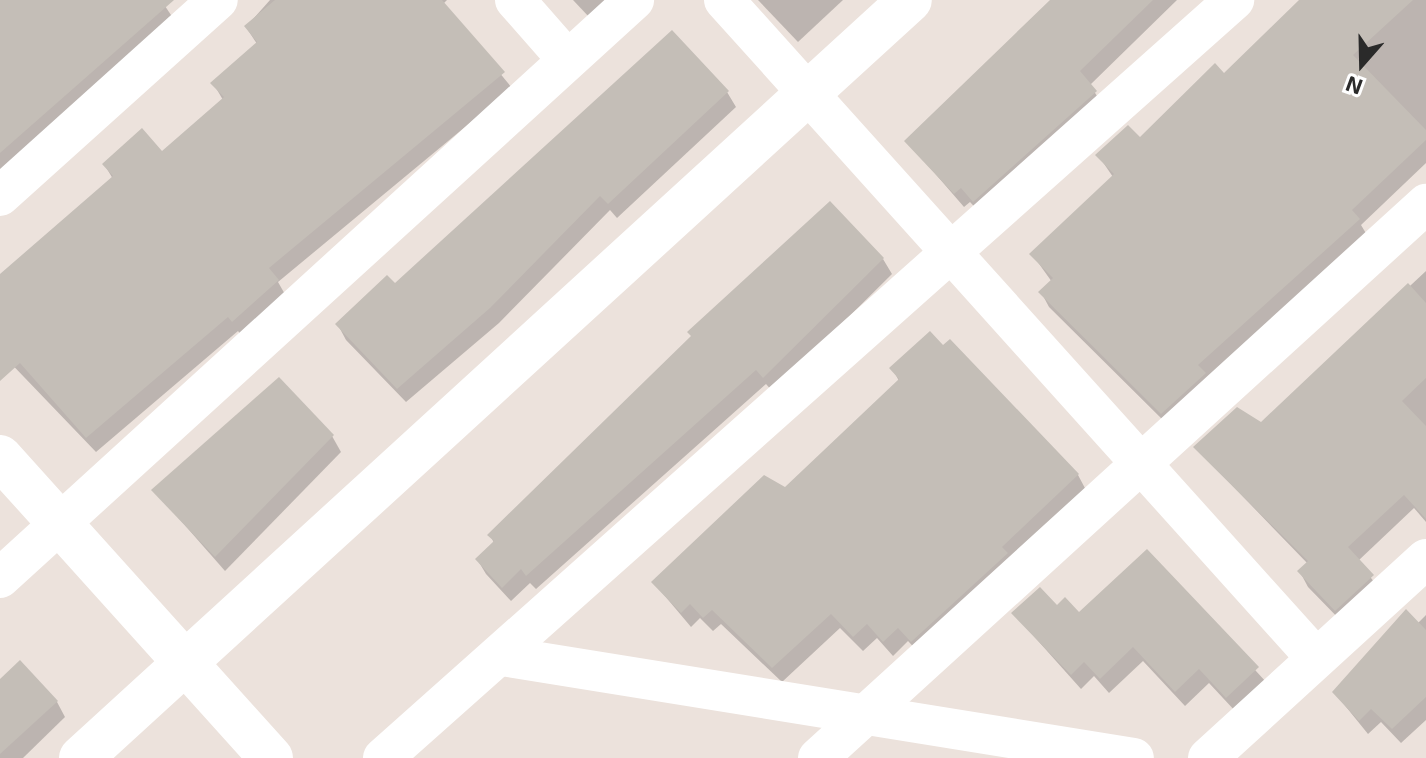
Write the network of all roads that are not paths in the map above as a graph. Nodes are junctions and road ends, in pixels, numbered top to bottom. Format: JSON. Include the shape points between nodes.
{"nodes":[{"id":1,"x":218,"y":0,"type":"edge"},
{"id":2,"x":515,"y":0,"type":"edge"},
{"id":3,"x":634,"y":0,"type":"edge"},
{"id":4,"x":724,"y":0,"type":"edge"},
{"id":5,"x":910,"y":0,"type":"edge"},
{"id":6,"x":1234,"y":0,"type":"edge"},
{"id":7,"x":566,"y":58,"type":"junction"},
{"id":8,"x":811,"y":89,"type":"junction"},
{"id":9,"x":0,"y":196,"type":"edge"},
{"id":10,"x":1426,"y":204,"type":"edge"},
{"id":11,"x":950,"y":255,"type":"junction"},
{"id":12,"x":0,"y":457,"type":"edge"},
{"id":13,"x":1142,"y":465,"type":"junction"},
{"id":14,"x":60,"y":525,"type":"junction"},
{"id":15,"x":1426,"y":559,"type":"edge"},
{"id":16,"x":0,"y":578,"type":"edge"},
{"id":17,"x":502,"y":656,"type":"junction"},
{"id":18,"x":1316,"y":658,"type":"junction"},
{"id":19,"x":185,"y":661,"type":"junction"},
{"id":20,"x":868,"y":713,"type":"junction"},
{"id":21,"x":81,"y":758,"type":"edge"},
{"id":22,"x":271,"y":758,"type":"edge"},
{"id":23,"x":383,"y":758,"type":"edge"},
{"id":24,"x":818,"y":758,"type":"edge"},
{"id":25,"x":1134,"y":758,"type":"edge"},
{"id":26,"x":1208,"y":758,"type":"edge"}],
"edges":[{"from":1,"to":9,"type":"street"},
{"from":2,"to":7,"type":"street"},
{"from":3,"to":7,"type":"street"},
{"from":4,"to":8,"type":"street"},
{"from":5,"to":8,"type":"street"},
{"from":6,"to":11,"type":"street"},
{"from":7,"to":14,"type":"street"},
{"from":8,"to":11,"type":"street"},
{"from":8,"to":19,"type":"street"},
{"from":10,"to":13,"type":"street"},
{"from":11,"to":13,"type":"street"},
{"from":11,"to":17,"type":"street"},
{"from":12,"to":14,"type":"street"},
{"from":13,"to":18,"type":"street"},
{"from":13,"to":20,"type":"street"},
{"from":14,"to":16,"type":"street"},
{"from":14,"to":19,"type":"street"},
{"from":15,"to":18,"type":"street"},
{"from":17,"to":20,"type":"street"},
{"from":17,"to":23,"type":"street"},
{"from":18,"to":26,"type":"street"},
{"from":19,"to":21,"type":"street"},
{"from":19,"to":22,"type":"street"},
{"from":20,"to":24,"type":"street"},
{"from":20,"to":25,"type":"street"}]}
